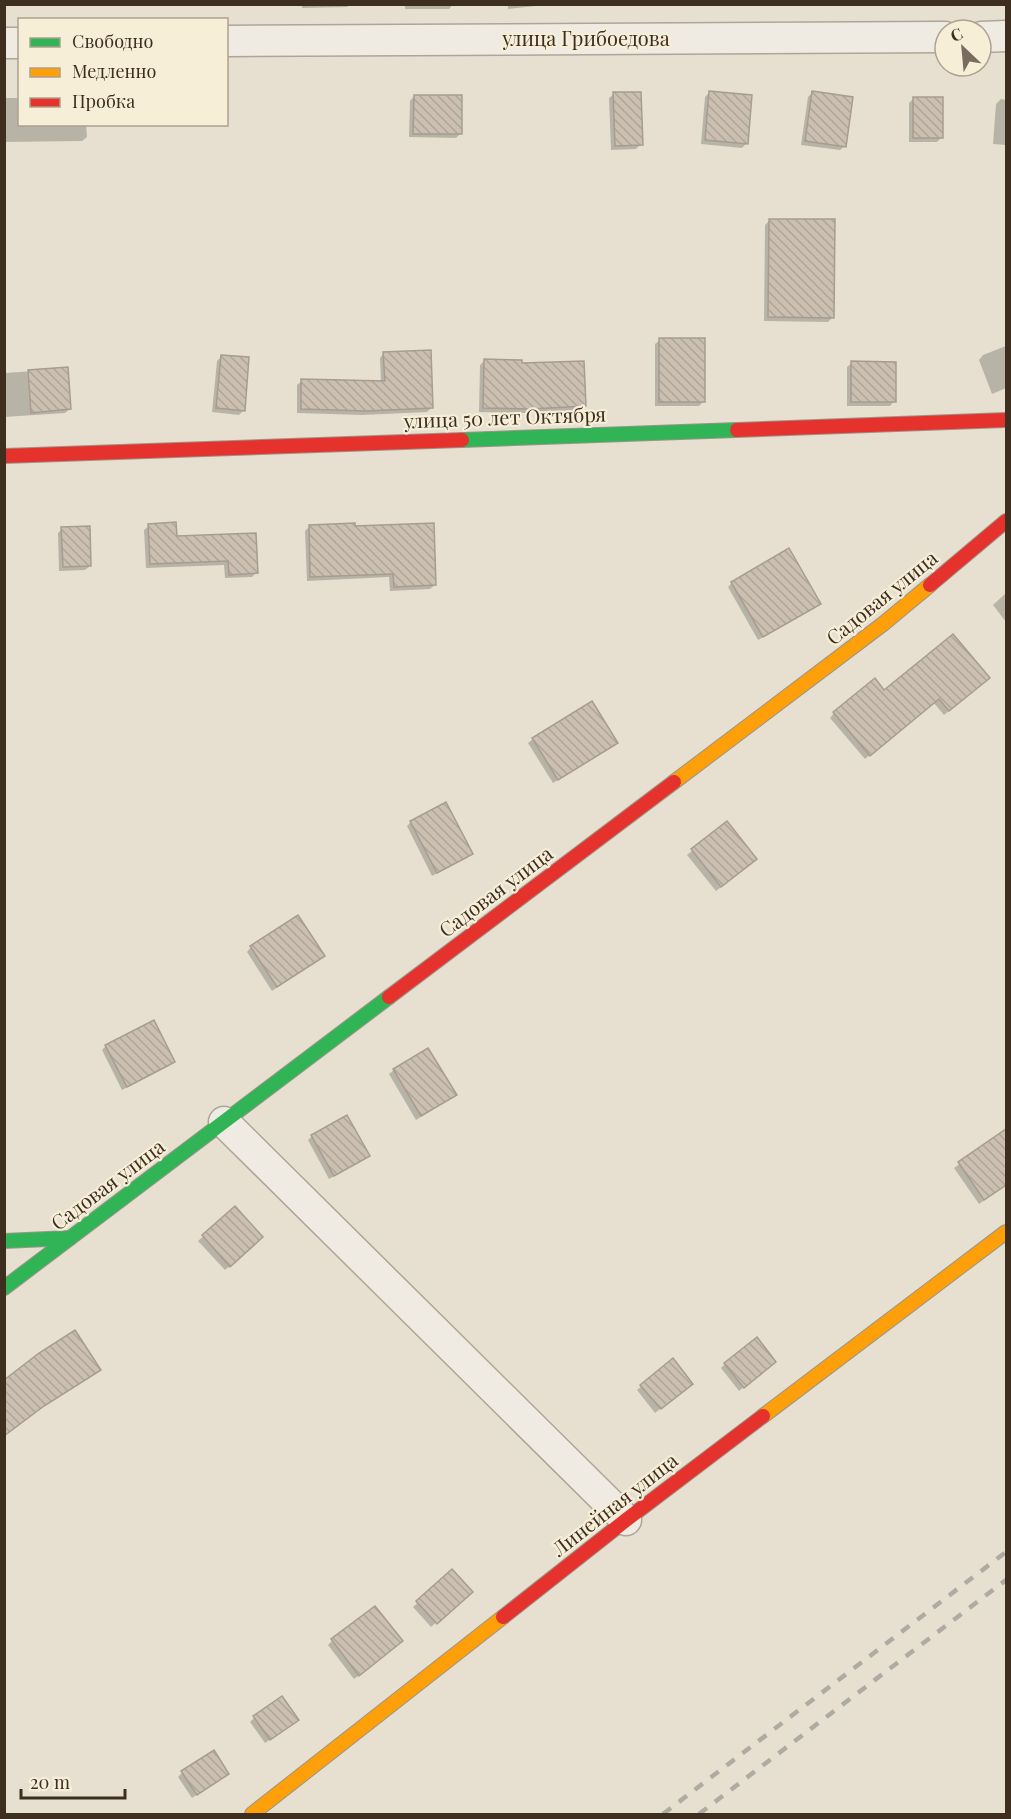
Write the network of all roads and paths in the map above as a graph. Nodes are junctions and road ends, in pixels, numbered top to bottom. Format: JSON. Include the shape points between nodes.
{"nodes":[{"id":1,"x":933,"y":37,"type":"edge"},
{"id":2,"x":228,"y":41,"type":"edge"},
{"id":3,"x":1006,"y":420,"type":"edge"},
{"id":4,"x":4,"y":456,"type":"edge"},
{"id":5,"x":1006,"y":521,"type":"edge"},
{"id":6,"x":224,"y":1122,"type":"junction"},
{"id":7,"x":1006,"y":1232,"type":"edge"},
{"id":8,"x":70,"y":1238,"type":"junction"},
{"id":9,"x":4,"y":1241,"type":"edge"},
{"id":10,"x":4,"y":1288,"type":"edge"},
{"id":11,"x":626,"y":1520,"type":"junction"},
{"id":12,"x":252,"y":1815,"type":"edge"}],
"edges":[{"from":1,"to":2,"type":"street","name":"улица Грибоедова"},
{"from":3,"to":4,"type":"street","name":"улица 50 лет Октября"},
{"from":5,"to":6,"type":"street","name":"Садовая улица","via":[[883,624]]},
{"from":6,"to":8,"type":"street","name":"Садовая улица"},
{"from":6,"to":11,"type":"street"},
{"from":7,"to":11,"type":"street","name":"Линейная улица"},
{"from":8,"to":9,"type":"street"},
{"from":8,"to":10,"type":"street","name":"Садовая улица"},
{"from":11,"to":12,"type":"street","name":"Линейная улица"}]}
